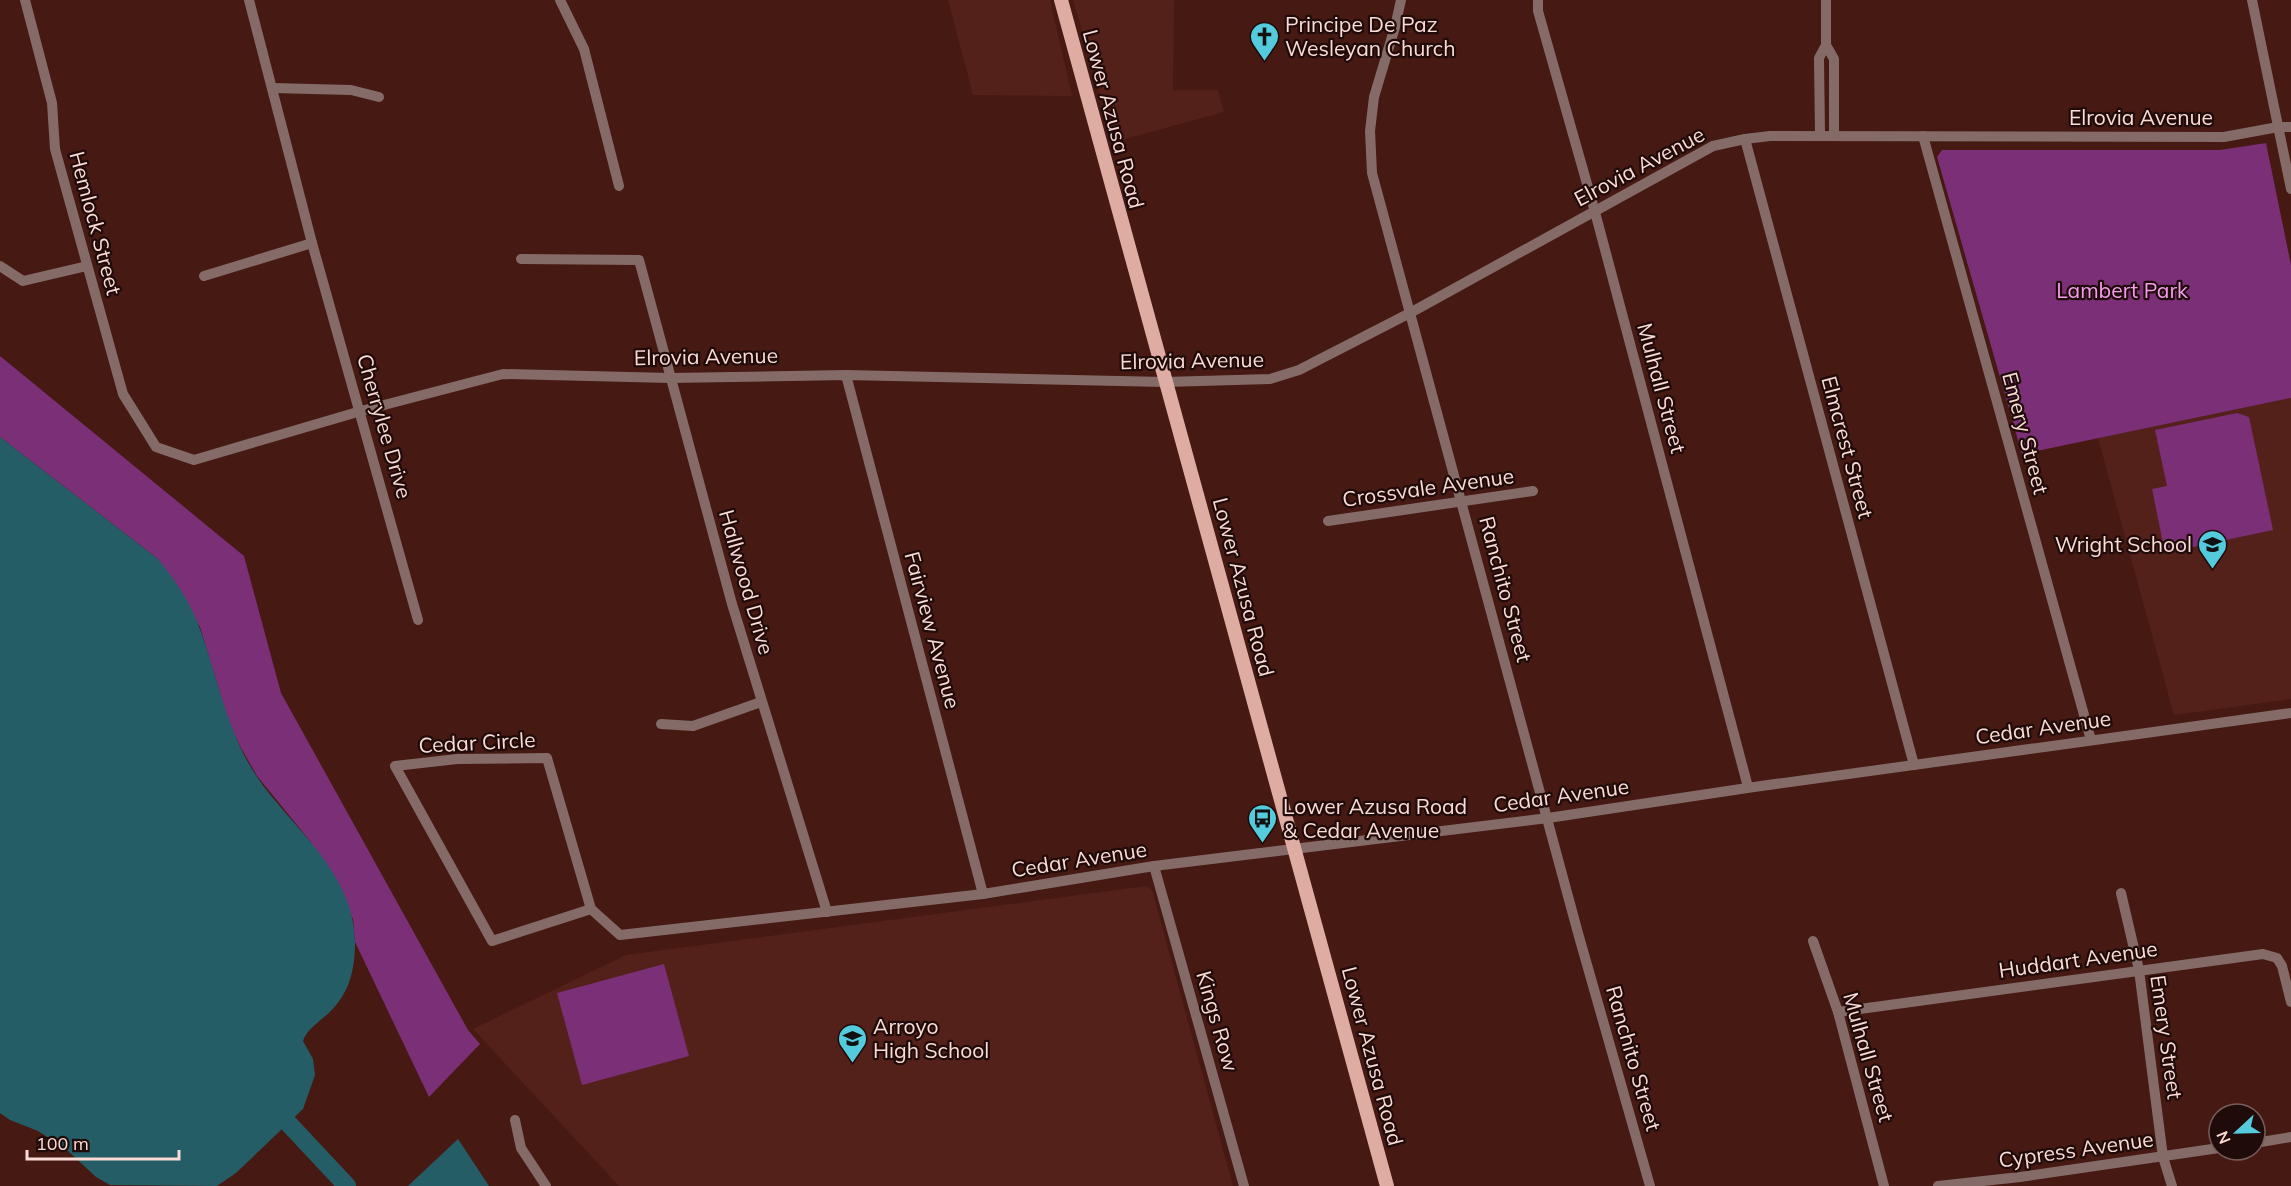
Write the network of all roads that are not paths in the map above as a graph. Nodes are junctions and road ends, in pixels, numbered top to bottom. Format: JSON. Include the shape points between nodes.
{"nodes":[{"id":1,"x":25,"y":0,"type":"edge"},
{"id":2,"x":249,"y":0,"type":"edge"},
{"id":3,"x":560,"y":0,"type":"edge"},
{"id":4,"x":1060,"y":0,"type":"edge"},
{"id":5,"x":1401,"y":0,"type":"edge"},
{"id":6,"x":1538,"y":0,"type":"edge"},
{"id":7,"x":1826,"y":0,"type":"edge"},
{"id":8,"x":2252,"y":0,"type":"edge"},
{"id":9,"x":1826,"y":45,"type":"junction"},
{"id":10,"x":272,"y":88,"type":"junction"},
{"id":11,"x":379,"y":97,"type":"dead end"},
{"id":12,"x":2278,"y":127,"type":"junction"},
{"id":13,"x":2291,"y":127,"type":"edge"},
{"id":14,"x":1820,"y":134,"type":"junction"},
{"id":15,"x":1834,"y":135,"type":"junction"},
{"id":16,"x":1923,"y":136,"type":"junction"},
{"id":17,"x":1744,"y":139,"type":"junction"},
{"id":18,"x":619,"y":186,"type":"dead end"},
{"id":19,"x":2291,"y":189,"type":"edge"},
{"id":20,"x":1595,"y":212,"type":"junction"},
{"id":21,"x":312,"y":243,"type":"junction"},
{"id":22,"x":521,"y":259,"type":"dead end"},
{"id":23,"x":0,"y":266,"type":"edge"},
{"id":24,"x":87,"y":266,"type":"junction"},
{"id":25,"x":204,"y":276,"type":"dead end"},
{"id":26,"x":1410,"y":313,"type":"junction"},
{"id":27,"x":846,"y":375,"type":"junction"},
{"id":28,"x":669,"y":378,"type":"junction"},
{"id":29,"x":1165,"y":382,"type":"junction"},
{"id":30,"x":361,"y":411,"type":"junction"},
{"id":31,"x":156,"y":447,"type":"joint"},
{"id":32,"x":1533,"y":491,"type":"dead end"},
{"id":33,"x":1462,"y":501,"type":"junction"},
{"id":34,"x":1328,"y":520,"type":"dead end"},
{"id":35,"x":418,"y":620,"type":"dead end"},
{"id":36,"x":761,"y":702,"type":"junction"},
{"id":37,"x":2291,"y":713,"type":"edge"},
{"id":38,"x":661,"y":724,"type":"dead end"},
{"id":39,"x":2091,"y":740,"type":"junction"},
{"id":40,"x":1914,"y":765,"type":"junction"},
{"id":41,"x":1748,"y":788,"type":"junction"},
{"id":42,"x":1548,"y":818,"type":"junction"},
{"id":43,"x":1294,"y":848,"type":"junction"},
{"id":44,"x":1154,"y":866,"type":"junction"},
{"id":45,"x":2121,"y":893,"type":"dead end"},
{"id":46,"x":983,"y":894,"type":"junction"},
{"id":47,"x":591,"y":909,"type":"junction"},
{"id":48,"x":827,"y":912,"type":"junction"},
{"id":49,"x":1813,"y":941,"type":"dead end"},
{"id":50,"x":2139,"y":970,"type":"junction"},
{"id":51,"x":2291,"y":1002,"type":"edge"},
{"id":52,"x":1838,"y":1012,"type":"junction"},
{"id":53,"x":514,"y":1120,"type":"dead end"},
{"id":54,"x":2291,"y":1137,"type":"edge"},
{"id":55,"x":2267,"y":1141,"type":"edge"},
{"id":56,"x":2207,"y":1150,"type":"edge"},
{"id":57,"x":2163,"y":1157,"type":"junction"},
{"id":58,"x":2022,"y":1181,"type":"edge"},
{"id":59,"x":546,"y":1186,"type":"edge"},
{"id":60,"x":1244,"y":1186,"type":"edge"},
{"id":61,"x":1387,"y":1186,"type":"edge"},
{"id":62,"x":1650,"y":1186,"type":"edge"},
{"id":63,"x":1884,"y":1186,"type":"edge"},
{"id":64,"x":1938,"y":1186,"type":"edge"},
{"id":65,"x":2172,"y":1186,"type":"edge"}],
"edges":[{"from":1,"to":24,"type":"street","name":"Hemlock Street","via":[[52,103],[55,149]]},
{"from":2,"to":10,"type":"street","name":"Cherrylee Drive"},
{"from":3,"to":18,"type":"street","via":[[585,49]]},
{"from":4,"to":29,"type":"main road","name":"Lower Azusa Road"},
{"from":5,"to":26,"type":"street","name":"Ranchito Street","via":[[1374,97],[1370,131],[1372,173]]},
{"from":6,"to":20,"type":"street","name":"Mulhall Street"},
{"from":7,"to":9,"type":"street"},
{"from":8,"to":12,"type":"street"},
{"from":9,"to":14,"type":"street","via":[[1819,58]]},
{"from":9,"to":15,"type":"street","via":[[1834,59]]},
{"from":10,"to":11,"type":"street","via":[[351,90]]},
{"from":10,"to":21,"type":"street","name":"Cherrylee Drive"},
{"from":12,"to":13,"type":"street","name":"Elrovia Avenue"},
{"from":12,"to":16,"type":"street","name":"Elrovia Avenue","via":[[2224,137]]},
{"from":12,"to":19,"type":"street"},
{"from":14,"to":15,"type":"street","name":"Elrovia Avenue"},
{"from":14,"to":17,"type":"street","name":"Elrovia Avenue"},
{"from":15,"to":16,"type":"street","name":"Elrovia Avenue"},
{"from":16,"to":39,"type":"street","name":"Emery Street"},
{"from":17,"to":20,"type":"street","name":"Elrovia Avenue","via":[[1713,146]]},
{"from":17,"to":40,"type":"street","name":"Elmcrest Street"},
{"from":20,"to":26,"type":"street","name":"Elrovia Avenue"},
{"from":20,"to":41,"type":"street","name":"Mulhall Street"},
{"from":21,"to":25,"type":"street"},
{"from":21,"to":30,"type":"street","name":"Cherrylee Drive"},
{"from":22,"to":28,"type":"street","name":"Hallwood Drive","via":[[639,260]]},
{"from":23,"to":24,"type":"street","via":[[23,281]]},
{"from":24,"to":31,"type":"street","name":"Hemlock Street","via":[[123,394]]},
{"from":26,"to":29,"type":"street","name":"Elrovia Avenue","via":[[1299,370],[1270,379]]},
{"from":26,"to":33,"type":"street","name":"Ranchito Street"},
{"from":27,"to":28,"type":"street","name":"Elrovia Avenue"},
{"from":27,"to":29,"type":"street","name":"Elrovia Avenue"},
{"from":27,"to":46,"type":"street","name":"Fairview Avenue"},
{"from":28,"to":30,"type":"street","name":"Elrovia Avenue","via":[[503,374]]},
{"from":28,"to":36,"type":"street","name":"Hallwood Drive"},
{"from":29,"to":43,"type":"main road","name":"Lower Azusa Road"},
{"from":30,"to":31,"type":"street","name":"Elrovia Avenue","via":[[194,460]]},
{"from":30,"to":35,"type":"street","name":"Cherrylee Drive"},
{"from":32,"to":33,"type":"street","name":"Crossvale Avenue"},
{"from":33,"to":34,"type":"street","name":"Crossvale Avenue"},
{"from":33,"to":42,"type":"street","name":"Ranchito Street"},
{"from":36,"to":38,"type":"street","via":[[693,726]]},
{"from":36,"to":48,"type":"street","name":"Hallwood Drive"},
{"from":37,"to":39,"type":"street","name":"Cedar Avenue"},
{"from":39,"to":40,"type":"street","name":"Cedar Avenue"},
{"from":40,"to":41,"type":"street","name":"Cedar Avenue"},
{"from":41,"to":42,"type":"street","name":"Cedar Avenue"},
{"from":42,"to":43,"type":"street","name":"Cedar Avenue"},
{"from":42,"to":62,"type":"street","name":"Ranchito Street"},
{"from":43,"to":44,"type":"street","name":"Cedar Avenue"},
{"from":43,"to":61,"type":"main road","name":"Lower Azusa Road"},
{"from":44,"to":46,"type":"street","name":"Cedar Avenue"},
{"from":44,"to":60,"type":"street","name":"Kings Row"},
{"from":45,"to":50,"type":"street","name":"Emery Street"},
{"from":46,"to":48,"type":"street","name":"Cedar Avenue"},
{"from":47,"to":47,"type":"street","name":"Cedar Circle","via":[[547,758],[457,759],[395,766],[492,941]]},
{"from":47,"to":48,"type":"street","name":"Cedar Avenue","via":[[620,935]]},
{"from":49,"to":52,"type":"street","name":"Mulhall Street"},
{"from":50,"to":51,"type":"street","name":"Huddart Avenue","via":[[2263,954],[2277,958],[2282,966]]},
{"from":50,"to":52,"type":"street","name":"Huddart Avenue"},
{"from":50,"to":57,"type":"street","name":"Emery Street"},
{"from":52,"to":63,"type":"street","name":"Mulhall Street"},
{"from":53,"to":59,"type":"street","via":[[520,1148]]},
{"from":54,"to":55,"type":"street"},
{"from":56,"to":57,"type":"street","name":"Cypress Avenue"},
{"from":57,"to":58,"type":"street","name":"Cypress Avenue"},
{"from":57,"to":65,"type":"street","name":"Emery Street"},
{"from":58,"to":64,"type":"street","name":"Cypress Avenue"}]}
